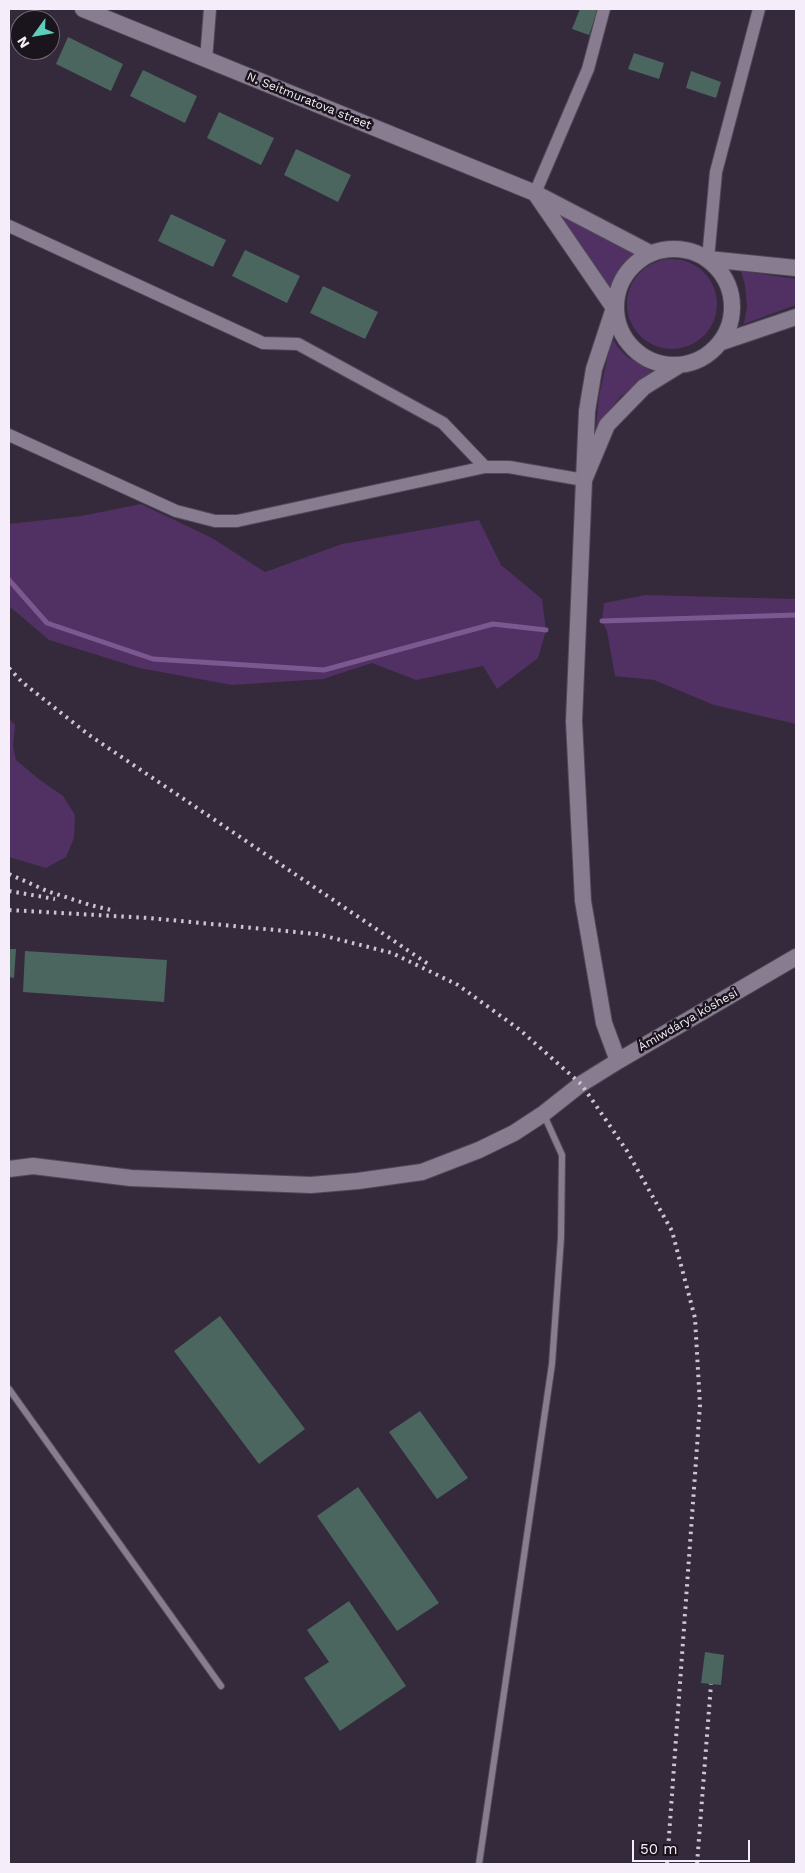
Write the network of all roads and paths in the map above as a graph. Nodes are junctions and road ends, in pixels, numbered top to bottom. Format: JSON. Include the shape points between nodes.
{"nodes":[{"id":1,"x":83,"y":9,"type":"edge"},
{"id":2,"x":210,"y":9,"type":"edge"},
{"id":3,"x":604,"y":9,"type":"edge"},
{"id":4,"x":759,"y":9,"type":"edge"},
{"id":5,"x":206,"y":60,"type":"junction"},
{"id":6,"x":535,"y":193,"type":"junction"},
{"id":7,"x":9,"y":226,"type":"edge"},
{"id":8,"x":650,"y":254,"type":"junction"},
{"id":9,"x":708,"y":259,"type":"junction"},
{"id":10,"x":796,"y":268,"type":"edge"},
{"id":11,"x":614,"y":308,"type":"junction"},
{"id":12,"x":796,"y":316,"type":"edge"},
{"id":13,"x":722,"y":342,"type":"junction"},
{"id":14,"x":678,"y":366,"type":"junction"},
{"id":15,"x":9,"y":435,"type":"edge"},
{"id":16,"x":485,"y":467,"type":"junction"},
{"id":17,"x":584,"y":480,"type":"junction"},
{"id":18,"x":796,"y":957,"type":"edge"},
{"id":19,"x":618,"y":1061,"type":"junction"},
{"id":20,"x":543,"y":1114,"type":"junction"},
{"id":21,"x":9,"y":1168,"type":"edge"},
{"id":22,"x":9,"y":1389,"type":"edge"},
{"id":23,"x":221,"y":1686,"type":"dead end"},
{"id":24,"x":479,"y":1864,"type":"edge"}],
"edges":[{"from":1,"to":5,"type":"street","name":"N. Seitmuratova street"},
{"from":2,"to":5,"type":"street"},
{"from":3,"to":6,"type":"street","via":[[588,69]]},
{"from":4,"to":9,"type":"street","via":[[716,172]]},
{"from":5,"to":6,"type":"street","name":"N. Seitmuratova street"},
{"from":6,"to":8,"type":"street","name":"N. Seitmuratova street"},
{"from":6,"to":11,"type":"street"},
{"from":7,"to":16,"type":"street","via":[[263,343],[298,344],[443,423]]},
{"from":8,"to":9,"type":"street","via":[[680,248]]},
{"from":8,"to":11,"type":"street","via":[[635,263],[624,276]]},
{"from":9,"to":10,"type":"street"},
{"from":9,"to":13,"type":"street","via":[[722,273],[730,289],[733,307],[730,325]]},
{"from":11,"to":14,"type":"street","via":[[619,328],[628,344],[659,364]]},
{"from":11,"to":17,"type":"street","via":[[594,369],[588,402]]},
{"from":12,"to":13,"type":"street"},
{"from":13,"to":14,"type":"street","via":[[710,354]]},
{"from":14,"to":17,"type":"street","via":[[644,387],[607,425]]},
{"from":15,"to":16,"type":"street","via":[[176,511],[215,521],[237,521]]},
{"from":16,"to":17,"type":"street","via":[[509,467]]},
{"from":17,"to":19,"type":"street","via":[[574,721],[583,901],[604,1023]]},
{"from":18,"to":19,"type":"street","name":"Ámiwdárya kóshesi"},
{"from":19,"to":20,"type":"street","name":"Ámiwdárya kóshesi","via":[[581,1084]]},
{"from":20,"to":21,"type":"street","name":"Ámiwdárya kóshesi","via":[[479,1150],[422,1172],[358,1181],[311,1185],[131,1178],[33,1166]]},
{"from":20,"to":24,"type":"lane","via":[[562,1154],[561,1238],[552,1364]]},
{"from":22,"to":23,"type":"lane"}]}
